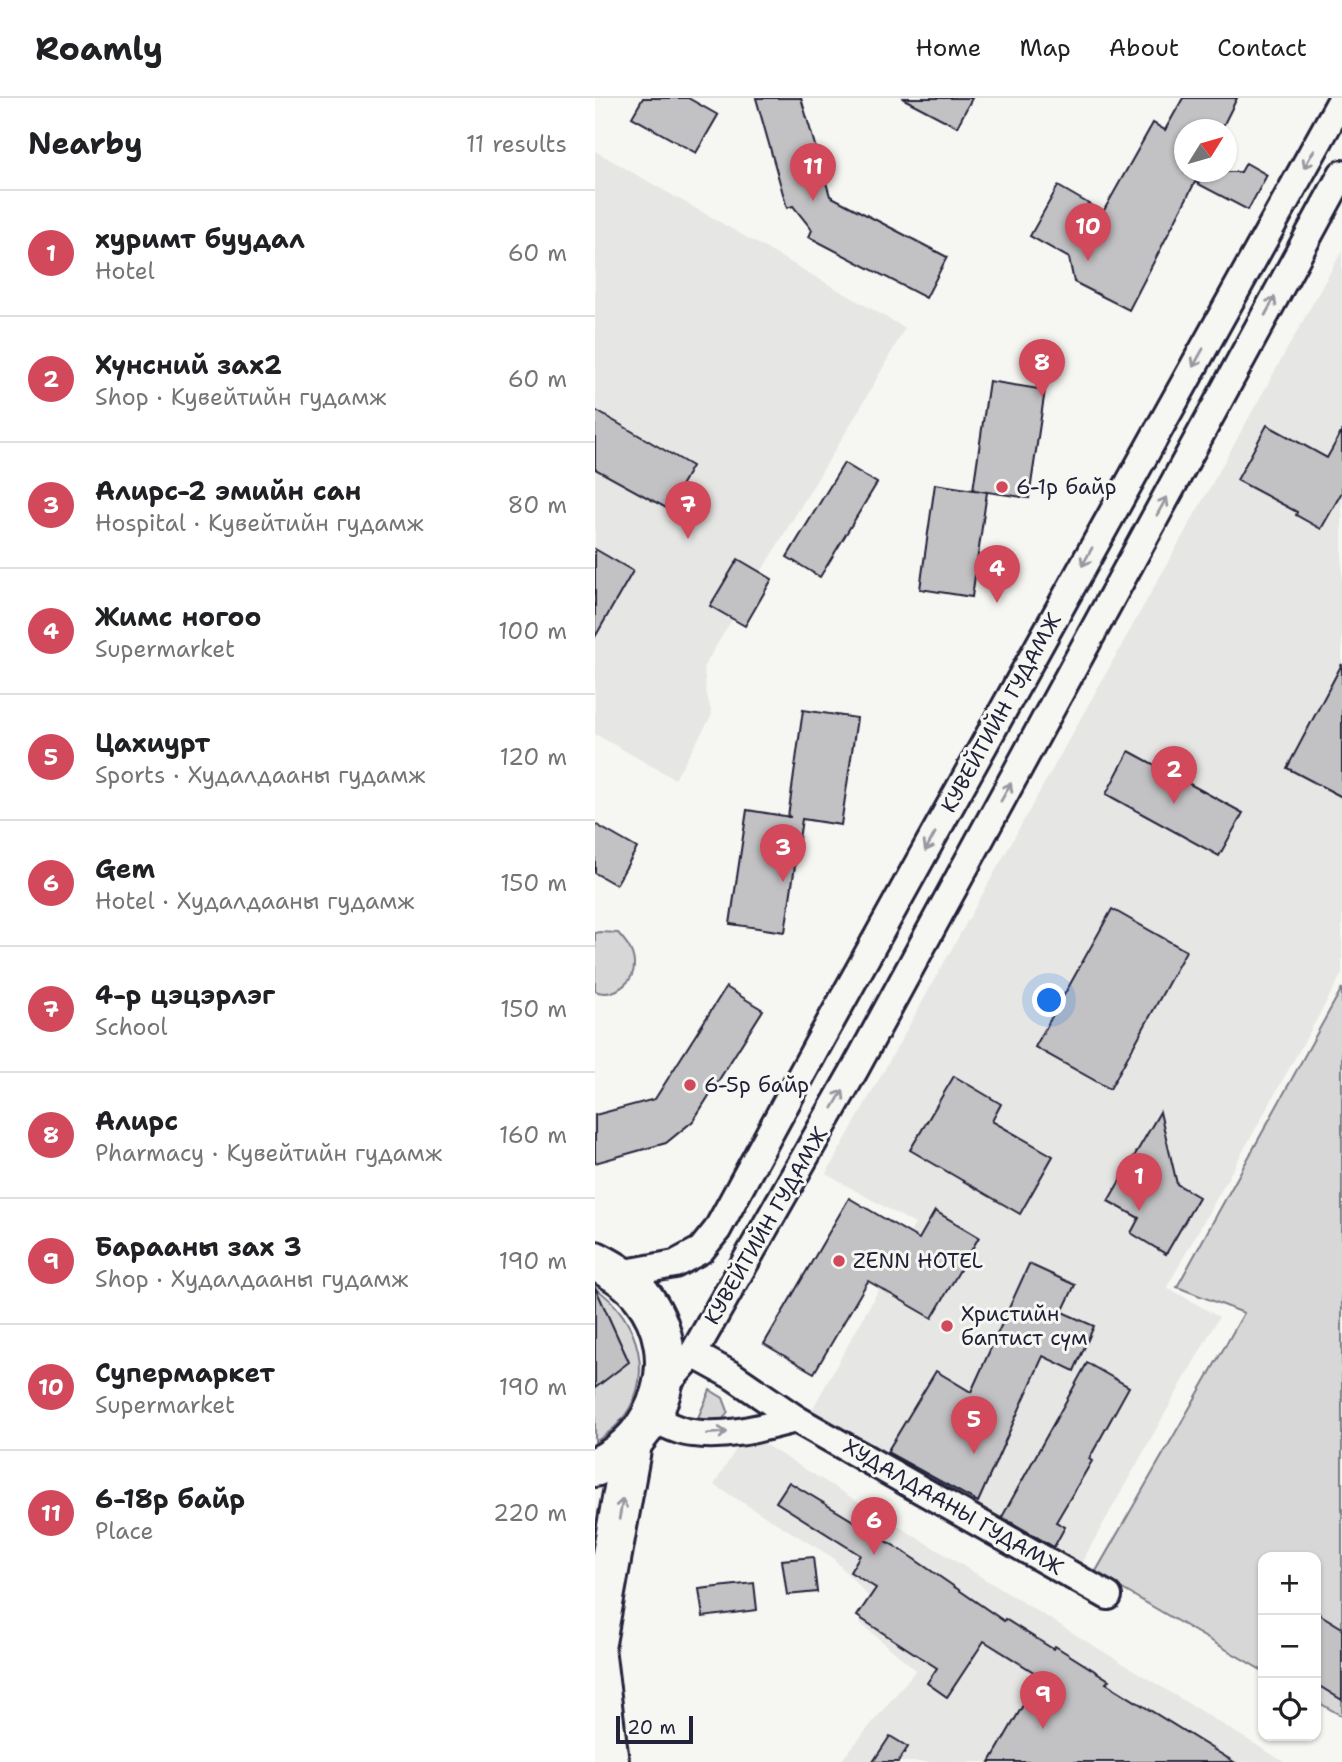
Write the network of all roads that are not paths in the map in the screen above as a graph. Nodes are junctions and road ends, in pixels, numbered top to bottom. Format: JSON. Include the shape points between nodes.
{"nodes":[{"id":1,"x":1342,"y":100,"type":"edge"},
{"id":2,"x":1342,"y":174,"type":"edge"},
{"id":3,"x":608,"y":1268,"type":"edge"},
{"id":4,"x":693,"y":1354,"type":"junction"},
{"id":5,"x":649,"y":1417,"type":"junction"},
{"id":6,"x":796,"y":1419,"type":"junction"},
{"id":7,"x":595,"y":1467,"type":"edge"},
{"id":8,"x":1108,"y":1596,"type":"dead end"},
{"id":9,"x":595,"y":1648,"type":"edge"},
{"id":10,"x":608,"y":1762,"type":"edge"}],
"edges":[{"from":1,"to":3,"type":"street","name":"КУВЕЙТИЙН ГУДАМЖ","one_way":true,"via":[[717,1230],[701,1250],[675,1264]]},
{"from":4,"to":2,"type":"street","name":"КУВЕЙТИЙН ГУДАМЖ","one_way":true,"via":[[855,1069]]},
{"from":3,"to":5,"type":"highway","via":[[643,1296],[658,1324],[666,1355]]},
{"from":4,"to":5,"type":"street","name":"КУВЕЙТИЙН ГУДАМЖ"},
{"from":4,"to":6,"type":"street","name":"ХУДАЛДААНЫ ГУДАМЖ"},
{"from":5,"to":6,"type":"street","one_way":true,"via":[[705,1434],[753,1430]]},
{"from":5,"to":7,"type":"highway","via":[[610,1461]]},
{"from":9,"to":5,"type":"highway","one_way":true},
{"from":6,"to":8,"type":"street","name":"ХУДАЛДААНЫ ГУДАМЖ"},
{"from":9,"to":10,"type":"highway"}]}
